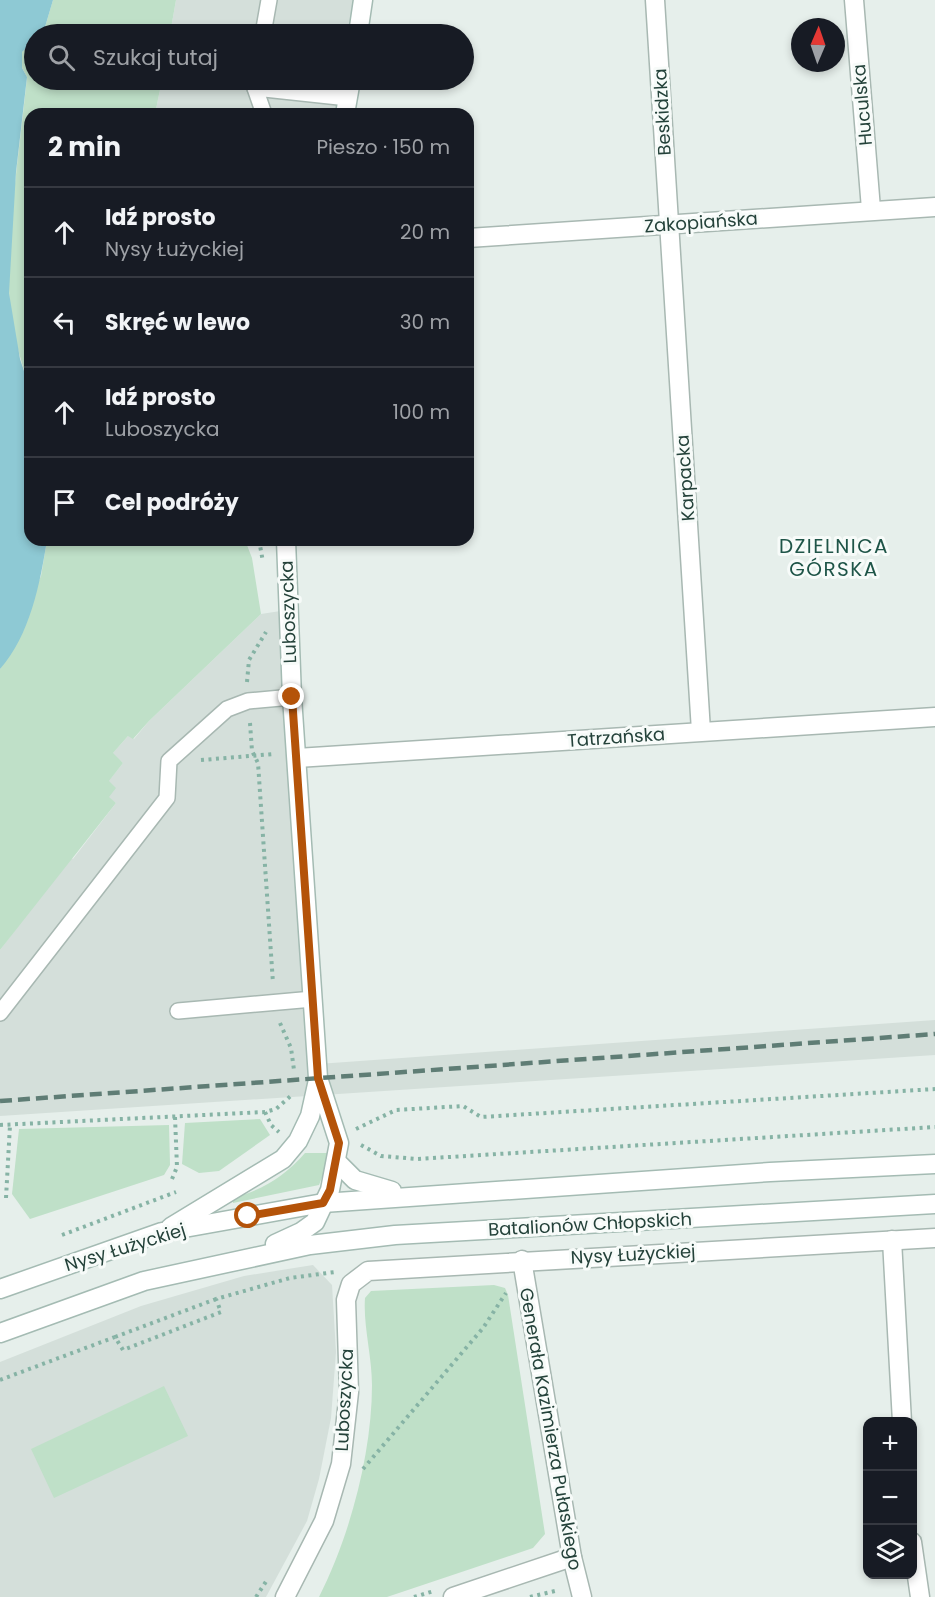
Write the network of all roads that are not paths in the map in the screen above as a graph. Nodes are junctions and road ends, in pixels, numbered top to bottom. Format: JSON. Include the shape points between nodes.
{"nodes":[{"id":1,"x":269,"y":0,"type":"edge"},
{"id":2,"x":363,"y":0,"type":"edge"},
{"id":3,"x":655,"y":0,"type":"edge"},
{"id":4,"x":854,"y":0,"type":"edge"},
{"id":5,"x":265,"y":24,"type":"edge"},
{"id":6,"x":359,"y":24,"type":"edge"},
{"id":7,"x":257,"y":90,"type":"edge"},
{"id":8,"x":280,"y":90,"type":"edge"},
{"id":9,"x":349,"y":90,"type":"edge"},
{"id":10,"x":347,"y":106,"type":"edge"},
{"id":11,"x":262,"y":108,"type":"edge"},
{"id":12,"x":935,"y":207,"type":"edge"},
{"id":13,"x":871,"y":209,"type":"junction"},
{"id":14,"x":668,"y":224,"type":"junction"},
{"id":15,"x":474,"y":238,"type":"edge"},
{"id":16,"x":285,"y":546,"type":"edge"},
{"id":17,"x":292,"y":697,"type":"junction"},
{"id":18,"x":935,"y":717,"type":"edge"},
{"id":19,"x":701,"y":731,"type":"junction"},
{"id":20,"x":297,"y":758,"type":"junction"},
{"id":21,"x":313,"y":999,"type":"junction"},
{"id":22,"x":178,"y":1011,"type":"dead end"},
{"id":23,"x":0,"y":1013,"type":"edge"},
{"id":24,"x":318,"y":1078,"type":"junction"},
{"id":25,"x":336,"y":1161,"type":"junction"},
{"id":26,"x":935,"y":1164,"type":"edge"},
{"id":27,"x":436,"y":1194,"type":"junction"},
{"id":28,"x":323,"y":1203,"type":"junction"},
{"id":29,"x":935,"y":1204,"type":"edge"},
{"id":30,"x":162,"y":1232,"type":"junction"},
{"id":31,"x":935,"y":1238,"type":"edge"},
{"id":32,"x":892,"y":1240,"type":"junction"},
{"id":33,"x":245,"y":1257,"type":"junction"},
{"id":34,"x":522,"y":1260,"type":"junction"},
{"id":35,"x":0,"y":1289,"type":"edge"},
{"id":36,"x":346,"y":1300,"type":"joint"},
{"id":37,"x":0,"y":1333,"type":"edge"},
{"id":38,"x":902,"y":1417,"type":"edge"},
{"id":39,"x":572,"y":1557,"type":"junction"},
{"id":40,"x":917,"y":1576,"type":"edge"},
{"id":41,"x":285,"y":1597,"type":"edge"},
{"id":42,"x":453,"y":1597,"type":"edge"},
{"id":43,"x":582,"y":1597,"type":"edge"},
{"id":44,"x":920,"y":1597,"type":"edge"}],
"edges":[{"from":1,"to":5,"type":"lane"},
{"from":2,"to":6,"type":"street"},
{"from":3,"to":14,"type":"street","name":"Beskidzka"},
{"from":4,"to":13,"type":"street","name":"Huculska"},
{"from":7,"to":11,"type":"lane"},
{"from":8,"to":10,"type":"lane"},
{"from":9,"to":10,"type":"street"},
{"from":12,"to":13,"type":"street","name":"Zakopiańska"},
{"from":13,"to":14,"type":"street","name":"Zakopiańska"},
{"from":14,"to":15,"type":"street","name":"Zakopiańska"},
{"from":14,"to":19,"type":"street","name":"Karpacka"},
{"from":16,"to":17,"type":"street","name":"Luboszycka"},
{"from":17,"to":20,"type":"street","name":"Luboszycka"},
{"from":17,"to":23,"type":"lane","via":[[248,701],[226,709],[169,761],[167,798]]},
{"from":18,"to":19,"type":"street","name":"Tatrzańska"},
{"from":19,"to":20,"type":"street","name":"Tatrzańska"},
{"from":20,"to":21,"type":"street","name":"Luboszycka"},
{"from":21,"to":22,"type":"lane"},
{"from":21,"to":24,"type":"street","name":"Luboszycka"},
{"from":24,"to":25,"type":"street","via":[[339,1143]]},
{"from":24,"to":30,"type":"street","via":[[310,1116],[298,1141],[283,1159]]},
{"from":25,"to":27,"type":"street","via":[[355,1180],[369,1186]]},
{"from":25,"to":28,"type":"street"},
{"from":26,"to":27,"type":"street"},
{"from":27,"to":28,"type":"street"},
{"from":28,"to":30,"type":"street","name":"Nysy Łużyckiej"},
{"from":28,"to":33,"type":"street","via":[[315,1222],[301,1232]]},
{"from":29,"to":33,"type":"street","name":"Batalionów Chłopskich","via":[[395,1235]]},
{"from":30,"to":35,"type":"street","name":"Nysy Łużyckiej"},
{"from":31,"to":32,"type":"street","name":"Nysy Łużyckiej"},
{"from":32,"to":34,"type":"street","name":"Nysy Łużyckiej"},
{"from":32,"to":38,"type":"street"},
{"from":33,"to":37,"type":"street","via":[[124,1287]]},
{"from":34,"to":36,"type":"street","name":"Nysy Łużyckiej","via":[[368,1271],[351,1284]]},
{"from":34,"to":39,"type":"street","name":"Generała Kazimierza Pułaskiego"},
{"from":36,"to":41,"type":"street","name":"Luboszycka","via":[[348,1392],[341,1464],[324,1521]]},
{"from":39,"to":42,"type":"street"},
{"from":39,"to":43,"type":"street","name":"Generała Kazimierza Pułaskiego"},
{"from":40,"to":44,"type":"street"}]}
